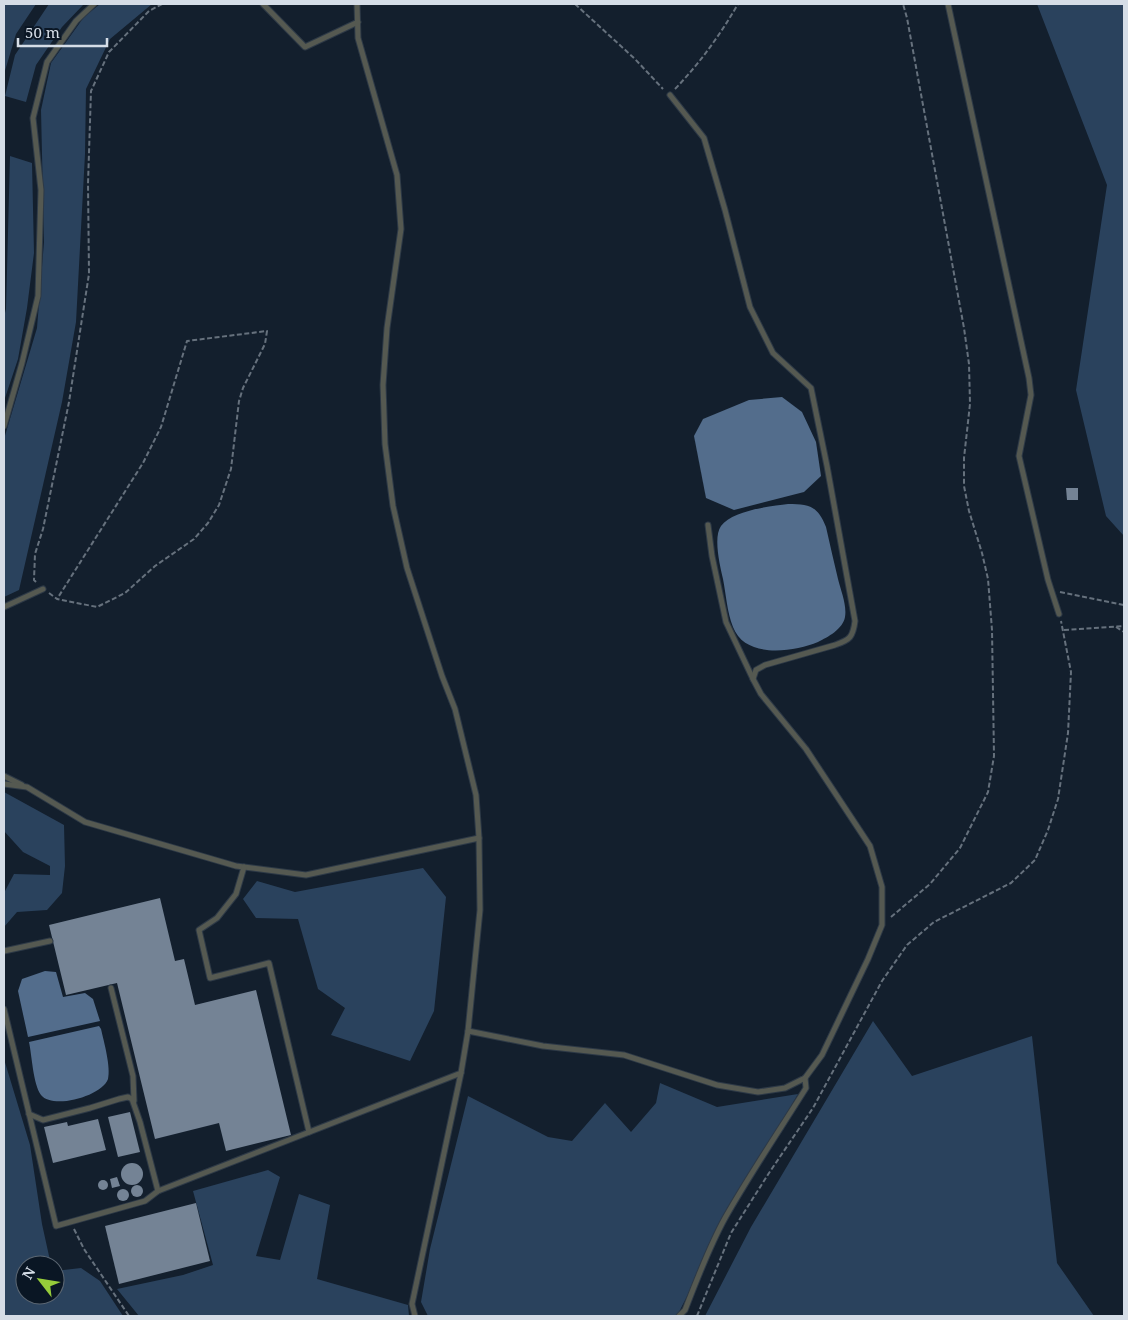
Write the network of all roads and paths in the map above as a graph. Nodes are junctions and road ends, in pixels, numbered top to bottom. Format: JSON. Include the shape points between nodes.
{"nodes":[{"id":1,"x":94,"y":4,"type":"edge"},
{"id":2,"x":162,"y":4,"type":"edge"},
{"id":3,"x":263,"y":4,"type":"edge"},
{"id":4,"x":357,"y":4,"type":"edge"},
{"id":5,"x":575,"y":4,"type":"edge"},
{"id":6,"x":738,"y":4,"type":"edge"},
{"id":7,"x":903,"y":4,"type":"edge"},
{"id":8,"x":948,"y":4,"type":"edge"},
{"id":9,"x":358,"y":22,"type":"junction"},
{"id":10,"x":670,"y":95,"type":"junction"},
{"id":11,"x":4,"y":426,"type":"edge"},
{"id":12,"x":708,"y":525,"type":"dead end"},
{"id":13,"x":43,"y":589,"type":"junction"},
{"id":14,"x":1052,"y":590,"type":"junction"},
{"id":15,"x":57,"y":599,"type":"junction"},
{"id":16,"x":1124,"y":605,"type":"edge"},
{"id":17,"x":4,"y":607,"type":"edge"},
{"id":18,"x":1059,"y":614,"type":"joint"},
{"id":19,"x":1114,"y":626,"type":"junction"},
{"id":20,"x":1124,"y":626,"type":"edge"},
{"id":21,"x":1064,"y":630,"type":"junction"},
{"id":22,"x":1124,"y":632,"type":"edge"},
{"id":23,"x":753,"y":679,"type":"junction"},
{"id":24,"x":4,"y":776,"type":"edge"},
{"id":25,"x":4,"y":784,"type":"edge"},
{"id":26,"x":27,"y":787,"type":"junction"},
{"id":27,"x":478,"y":838,"type":"junction"},
{"id":28,"x":244,"y":867,"type":"junction"},
{"id":29,"x":882,"y":925,"type":"junction"},
{"id":30,"x":50,"y":941,"type":"dead end"},
{"id":31,"x":4,"y":951,"type":"edge"},
{"id":32,"x":111,"y":988,"type":"dead end"},
{"id":33,"x":4,"y":1008,"type":"edge"},
{"id":34,"x":468,"y":1031,"type":"junction"},
{"id":35,"x":461,"y":1073,"type":"junction"},
{"id":36,"x":805,"y":1078,"type":"junction"},
{"id":37,"x":134,"y":1101,"type":"junction"},
{"id":38,"x":29,"y":1114,"type":"junction"},
{"id":39,"x":309,"y":1132,"type":"junction"},
{"id":40,"x":158,"y":1191,"type":"junction"},
{"id":41,"x":70,"y":1222,"type":"junction"},
{"id":42,"x":129,"y":1316,"type":"edge"},
{"id":43,"x":415,"y":1316,"type":"edge"},
{"id":44,"x":679,"y":1316,"type":"edge"},
{"id":45,"x":697,"y":1316,"type":"edge"}],
"edges":[{"from":1,"to":11,"type":"lane","via":[[76,20],[47,62],[33,118],[41,190],[38,296]]},
{"from":2,"to":13,"type":"path","via":[[149,11],[109,52],[91,91],[89,274],[69,402],[35,554],[34,580]]},
{"from":3,"to":9,"type":"lane","via":[[305,47]]},
{"from":4,"to":9,"type":"lane"},
{"from":5,"to":10,"type":"path"},
{"from":6,"to":10,"type":"path","via":[[696,68]]},
{"from":7,"to":29,"type":"path","via":[[969,364],[970,404],[964,486],[988,579],[994,756],[988,792],[960,848],[930,884]]},
{"from":8,"to":14,"type":"lane","via":[[1029,378],[1031,395],[1019,456]]},
{"from":9,"to":27,"type":"lane","via":[[358,38],[397,175],[401,229],[387,328],[383,385],[385,444],[393,506],[407,568],[455,709],[476,795]]},
{"from":10,"to":23,"type":"lane","via":[[704,138],[750,307],[773,353],[811,388],[855,621],[853,633],[846,642],[765,665],[756,670]]},
{"from":12,"to":23,"type":"lane","via":[[726,622]]},
{"from":13,"to":15,"type":"path"},
{"from":13,"to":17,"type":"lane"},
{"from":14,"to":16,"type":"path"},
{"from":14,"to":18,"type":"lane"},
{"from":15,"to":15,"type":"path","via":[[96,608],[118,597],[194,539],[208,523],[219,505],[232,469],[239,401],[265,344],[267,331],[187,341],[161,427],[143,462]]},
{"from":18,"to":21,"type":"path"},
{"from":19,"to":20,"type":"path"},
{"from":19,"to":21,"type":"path"},
{"from":19,"to":22,"type":"path"},
{"from":21,"to":45,"type":"path","via":[[1071,672],[1068,733],[1058,799],[1035,860],[1012,882],[934,922],[907,944],[882,981],[813,1108],[731,1234]]},
{"from":23,"to":29,"type":"lane","via":[[760,694],[806,749],[870,846],[882,887]]},
{"from":24,"to":26,"type":"lane"},
{"from":25,"to":26,"type":"lane"},
{"from":26,"to":28,"type":"lane","via":[[85,822]]},
{"from":27,"to":28,"type":"lane","via":[[306,875]]},
{"from":27,"to":34,"type":"lane","via":[[480,910]]},
{"from":28,"to":39,"type":"lane","via":[[236,894],[218,918],[198,930],[210,978],[269,963]]},
{"from":29,"to":36,"type":"lane","via":[[822,1055]]},
{"from":30,"to":31,"type":"lane"},
{"from":32,"to":37,"type":"lane","via":[[132,1069]]},
{"from":33,"to":38,"type":"lane"},
{"from":34,"to":35,"type":"lane"},
{"from":34,"to":36,"type":"lane","via":[[543,1046],[624,1055],[717,1085],[758,1092],[785,1088]]},
{"from":35,"to":39,"type":"lane"},
{"from":35,"to":43,"type":"lane","via":[[412,1304]]},
{"from":36,"to":44,"type":"lane","via":[[806,1088],[724,1220],[685,1310]]},
{"from":37,"to":38,"type":"lane","via":[[128,1097],[43,1120]]},
{"from":37,"to":40,"type":"lane"},
{"from":38,"to":41,"type":"lane","via":[[56,1226]]},
{"from":39,"to":40,"type":"lane"},
{"from":40,"to":41,"type":"lane","via":[[145,1202]]},
{"from":41,"to":42,"type":"path"}]}
